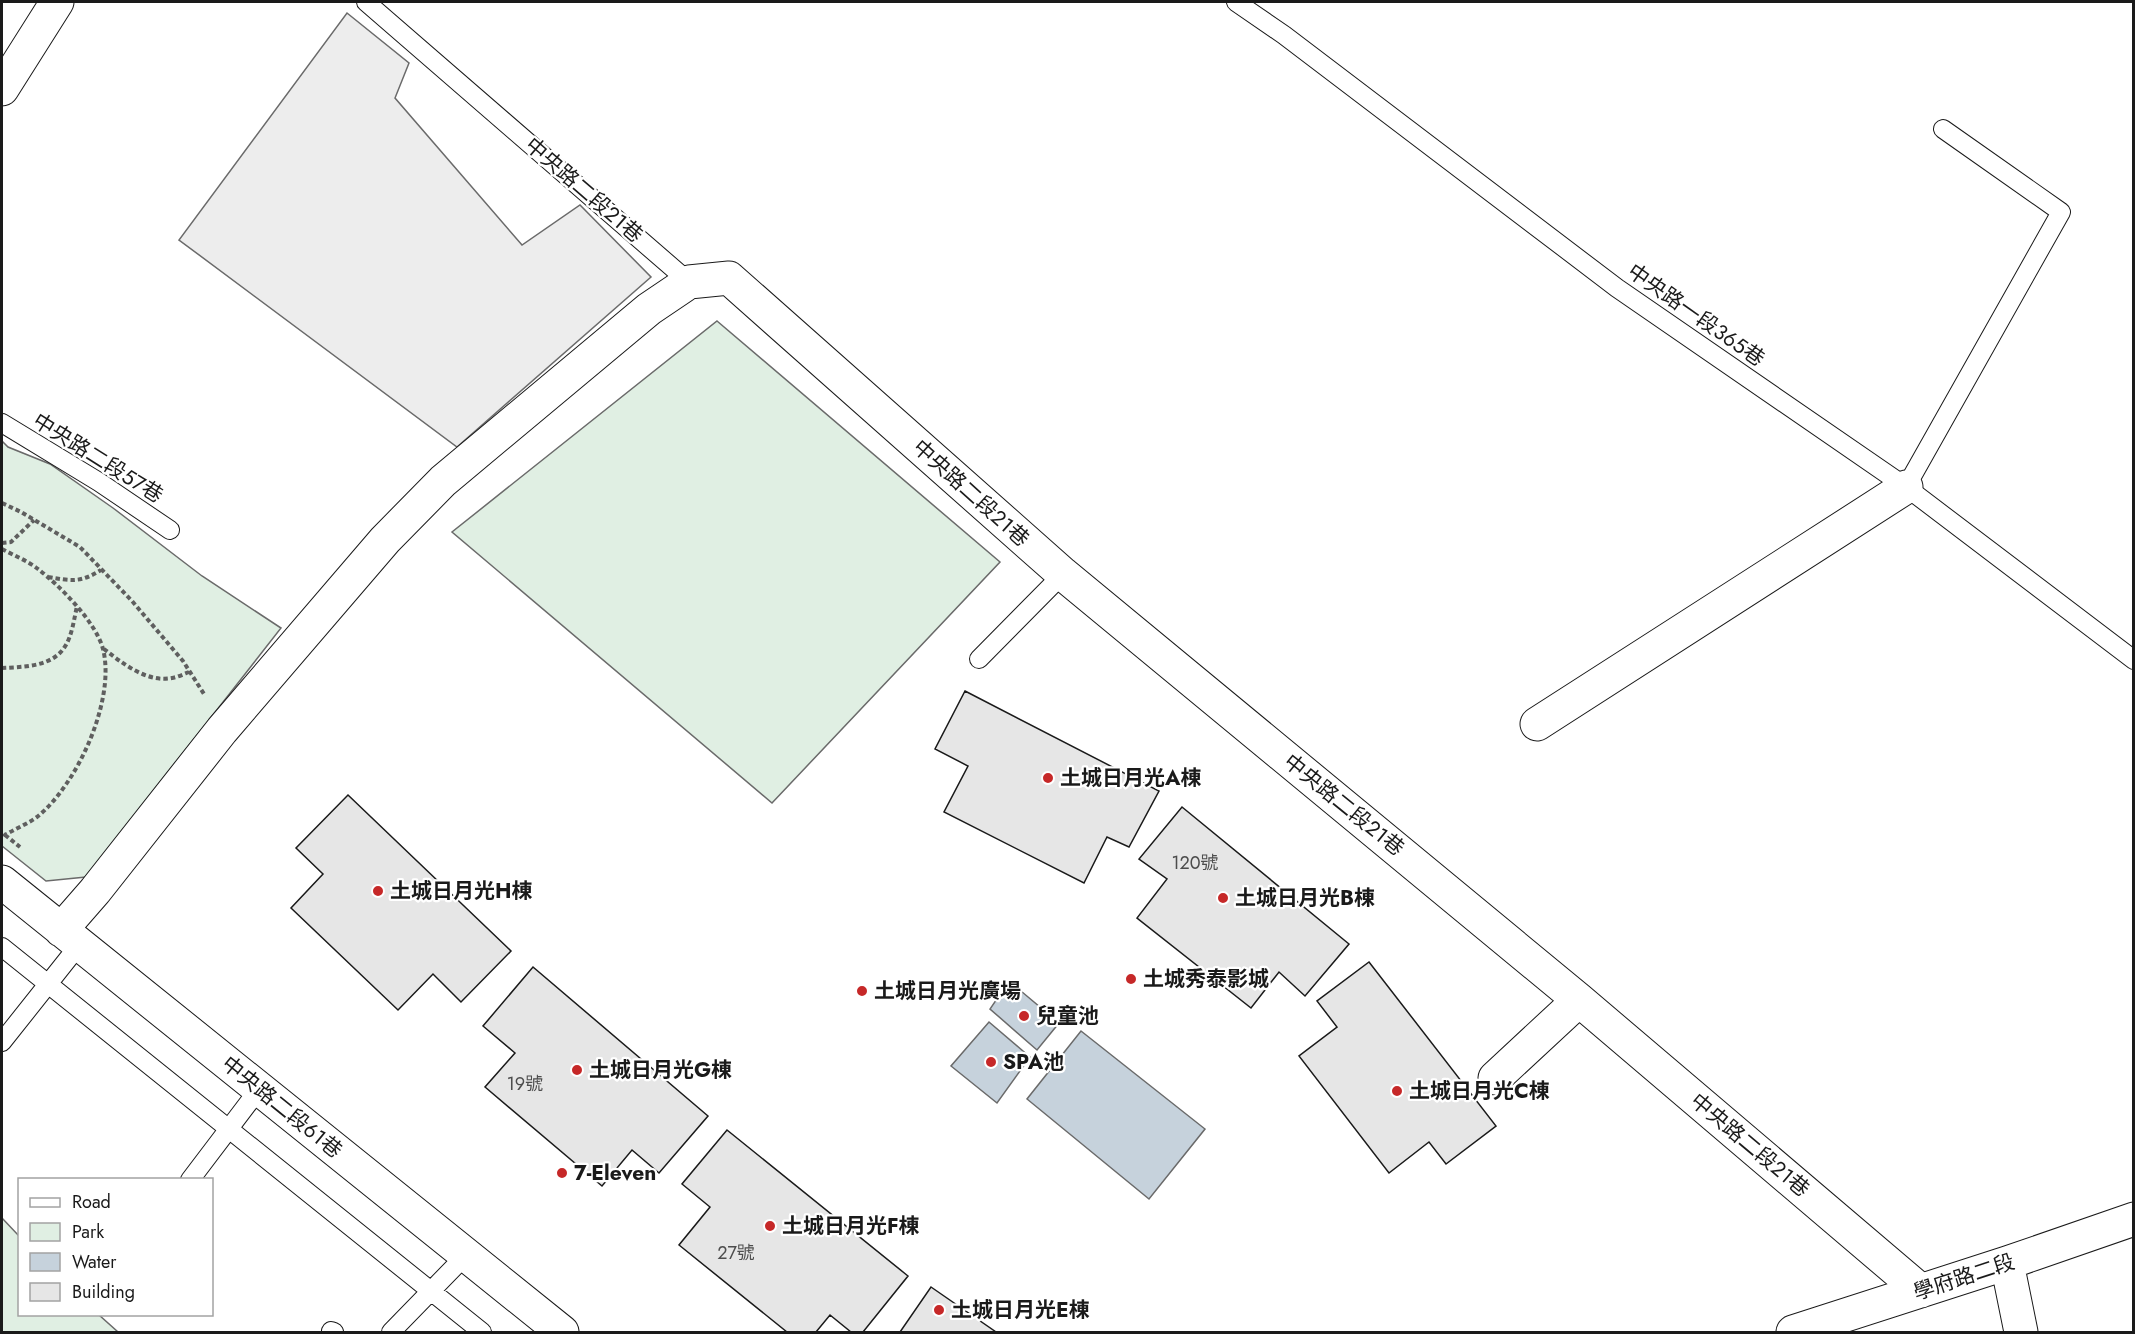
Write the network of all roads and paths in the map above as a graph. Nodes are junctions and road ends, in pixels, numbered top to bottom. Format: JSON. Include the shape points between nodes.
{"nodes":[{"id":1,"x":57,"y":2,"type":"edge"},
{"id":2,"x":366,"y":2,"type":"edge"},
{"id":3,"x":1236,"y":2,"type":"edge"},
{"id":4,"x":2,"y":89,"type":"edge"},
{"id":5,"x":1943,"y":129,"type":"dead end"},
{"id":6,"x":689,"y":282,"type":"junction"},
{"id":7,"x":2,"y":423,"type":"edge"},
{"id":8,"x":1906,"y":487,"type":"junction"},
{"id":9,"x":2,"y":503,"type":"edge"},
{"id":10,"x":34,"y":520,"type":"junction"},
{"id":11,"x":170,"y":530,"type":"dead end"},
{"id":12,"x":2,"y":543,"type":"edge"},
{"id":13,"x":2,"y":549,"type":"edge"},
{"id":14,"x":101,"y":570,"type":"junction"},
{"id":15,"x":1063,"y":574,"type":"junction"},
{"id":16,"x":47,"y":577,"type":"junction"},
{"id":17,"x":77,"y":606,"type":"junction"},
{"id":18,"x":103,"y":649,"type":"junction"},
{"id":19,"x":979,"y":659,"type":"dead end"},
{"id":20,"x":2133,"y":660,"type":"edge"},
{"id":21,"x":2,"y":668,"type":"edge"},
{"id":22,"x":189,"y":672,"type":"junction"},
{"id":23,"x":1537,"y":724,"type":"dead end"},
{"id":24,"x":222,"y":730,"type":"junction"},
{"id":25,"x":2,"y":832,"type":"edge"},
{"id":26,"x":2,"y":882,"type":"edge"},
{"id":27,"x":70,"y":937,"type":"junction"},
{"id":28,"x":2,"y":947,"type":"edge"},
{"id":29,"x":47,"y":984,"type":"junction"},
{"id":30,"x":1579,"y":1000,"type":"junction"},
{"id":31,"x":2,"y":1042,"type":"edge"},
{"id":32,"x":1495,"y":1078,"type":"dead end"},
{"id":33,"x":259,"y":1089,"type":"junction"},
{"id":34,"x":228,"y":1129,"type":"junction"},
{"id":35,"x":191,"y":1178,"type":"edge"},
{"id":36,"x":2133,"y":1219,"type":"edge"},
{"id":37,"x":466,"y":1255,"type":"junction"},
{"id":38,"x":2007,"y":1263,"type":"junction"},
{"id":39,"x":431,"y":1291,"type":"junction"},
{"id":40,"x":1921,"y":1291,"type":"junction"},
{"id":41,"x":391,"y":1332,"type":"edge"},
{"id":42,"x":482,"y":1332,"type":"edge"},
{"id":43,"x":562,"y":1332,"type":"edge"},
{"id":44,"x":1793,"y":1332,"type":"edge"},
{"id":45,"x":2021,"y":1332,"type":"edge"}],
"edges":[{"from":1,"to":4,"type":"street"},
{"from":2,"to":6,"type":"lane","name":"中央路二段21巷"},
{"from":3,"to":8,"type":"lane","name":"中央路一段365巷","via":[[1617,288]]},
{"from":5,"to":8,"type":"lane","via":[[2061,212]]},
{"from":6,"to":15,"type":"street","name":"中央路二段21巷","via":[[729,278]]},
{"from":6,"to":24,"type":"street","via":[[649,309],[443,481],[386,540]]},
{"from":7,"to":11,"type":"lane","name":"中央路二段57巷"},
{"from":8,"to":20,"type":"lane","name":"中央路一段365巷"},
{"from":8,"to":23,"type":"street"},
{"from":9,"to":10,"type":"path"},
{"from":10,"to":12,"type":"path","via":[[11,542]]},
{"from":10,"to":14,"type":"path","via":[[80,547]]},
{"from":13,"to":16,"type":"path"},
{"from":14,"to":16,"type":"path","via":[[87,579],[73,581]]},
{"from":14,"to":22,"type":"path","via":[[132,601]]},
{"from":15,"to":19,"type":"lane"},
{"from":15,"to":30,"type":"street","name":"中央路二段21巷"},
{"from":16,"to":17,"type":"path"},
{"from":17,"to":18,"type":"path"},
{"from":17,"to":21,"type":"path","via":[[64,648],[45,662]]},
{"from":18,"to":22,"type":"path","via":[[130,669],[151,676],[170,679]]},
{"from":18,"to":25,"type":"path","via":[[106,687],[92,739],[62,790],[37,817],[5,835]]},
{"from":22,"to":24,"type":"path","via":[[208,699]]},
{"from":24,"to":27,"type":"street","via":[[95,891]]},
{"from":26,"to":27,"type":"street","name":"中央路二段61巷"},
{"from":27,"to":29,"type":"lane"},
{"from":27,"to":33,"type":"street","name":"中央路二段61巷"},
{"from":28,"to":29,"type":"lane"},
{"from":29,"to":31,"type":"lane"},
{"from":29,"to":34,"type":"lane"},
{"from":30,"to":32,"type":"street"},
{"from":30,"to":40,"type":"street","name":"中央路二段21巷"},
{"from":33,"to":34,"type":"lane"},
{"from":33,"to":37,"type":"street","name":"中央路二段61巷"},
{"from":34,"to":35,"type":"lane"},
{"from":34,"to":39,"type":"lane"},
{"from":36,"to":38,"type":"street","name":"學府路二段"},
{"from":37,"to":39,"type":"lane"},
{"from":37,"to":43,"type":"street","name":"中央路二段61巷"},
{"from":38,"to":40,"type":"street","name":"學府路二段"},
{"from":38,"to":45,"type":"street"},
{"from":39,"to":41,"type":"lane"},
{"from":39,"to":42,"type":"lane"},
{"from":40,"to":44,"type":"street","name":"學府路二段"}]}
